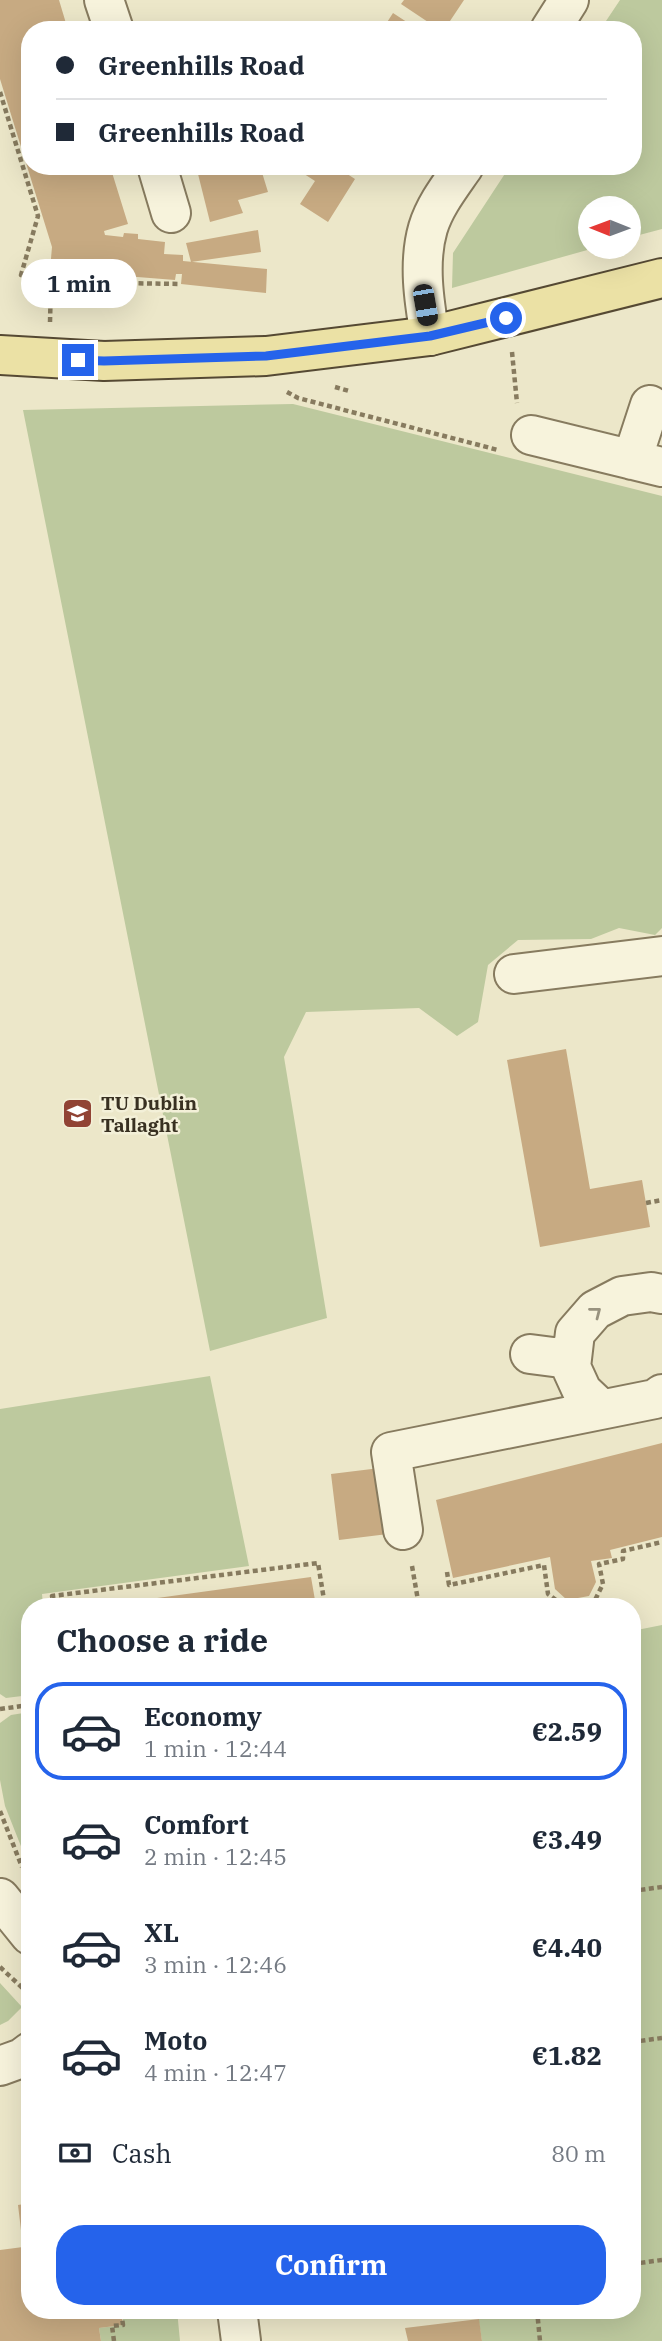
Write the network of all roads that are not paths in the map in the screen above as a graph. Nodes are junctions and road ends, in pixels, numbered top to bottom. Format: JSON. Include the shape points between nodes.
{"nodes":[{"id":1,"x":104,"y":0,"type":"edge"},
{"id":2,"x":569,"y":0,"type":"edge"},
{"id":3,"x":111,"y":21,"type":"edge"},
{"id":4,"x":556,"y":21,"type":"edge"},
{"id":5,"x":160,"y":175,"type":"edge"},
{"id":6,"x":458,"y":175,"type":"edge"},
{"id":7,"x":171,"y":213,"type":"dead end"},
{"id":8,"x":662,"y":278,"type":"edge"},
{"id":9,"x":430,"y":336,"type":"junction"},
{"id":10,"x":0,"y":355,"type":"edge"},
{"id":11,"x":650,"y":405,"type":"dead end"},
{"id":12,"x":519,"y":443,"type":"road end"},
{"id":13,"x":647,"y":463,"type":"edge"},
{"id":14,"x":662,"y":956,"type":"edge"},
{"id":15,"x":514,"y":974,"type":"dead end"},
{"id":16,"x":662,"y":1294,"type":"edge"},
{"id":17,"x":573,"y":1347,"type":"junction"},
{"id":18,"x":530,"y":1354,"type":"dead end"},
{"id":19,"x":662,"y":1394,"type":"edge"},
{"id":20,"x":601,"y":1409,"type":"junction"},
{"id":21,"x":403,"y":1530,"type":"dead end"},
{"id":22,"x":13,"y":1888,"type":"edge"},
{"id":23,"x":21,"y":1910,"type":"edge"},
{"id":24,"x":21,"y":2058,"type":"edge"},
{"id":25,"x":0,"y":2066,"type":"edge"},
{"id":26,"x":238,"y":2319,"type":"edge"},
{"id":27,"x":241,"y":2341,"type":"edge"}],
"edges":[{"from":1,"to":3,"type":"street"},
{"from":2,"to":4,"type":"street"},
{"from":5,"to":7,"type":"street"},
{"from":6,"to":9,"type":"street","via":[[438,207],[426,241],[423,285]]},
{"from":8,"to":9,"type":"main road"},
{"from":9,"to":10,"type":"main road","via":[[266,356],[104,361]]},
{"from":11,"to":13,"type":"street"},
{"from":12,"to":13,"type":"street"},
{"from":14,"to":15,"type":"street"},
{"from":17,"to":16,"type":"street","one_way":true,"via":[[575,1333],[595,1310],[622,1296]]},
{"from":17,"to":18,"type":"street","via":[[561,1358]]},
{"from":17,"to":20,"type":"street","via":[[571,1367],[582,1391]]},
{"from":19,"to":20,"type":"street"},
{"from":20,"to":21,"type":"street","via":[[391,1452]]},
{"from":22,"to":23,"type":"street"},
{"from":24,"to":25,"type":"street"},
{"from":26,"to":27,"type":"street"}]}
